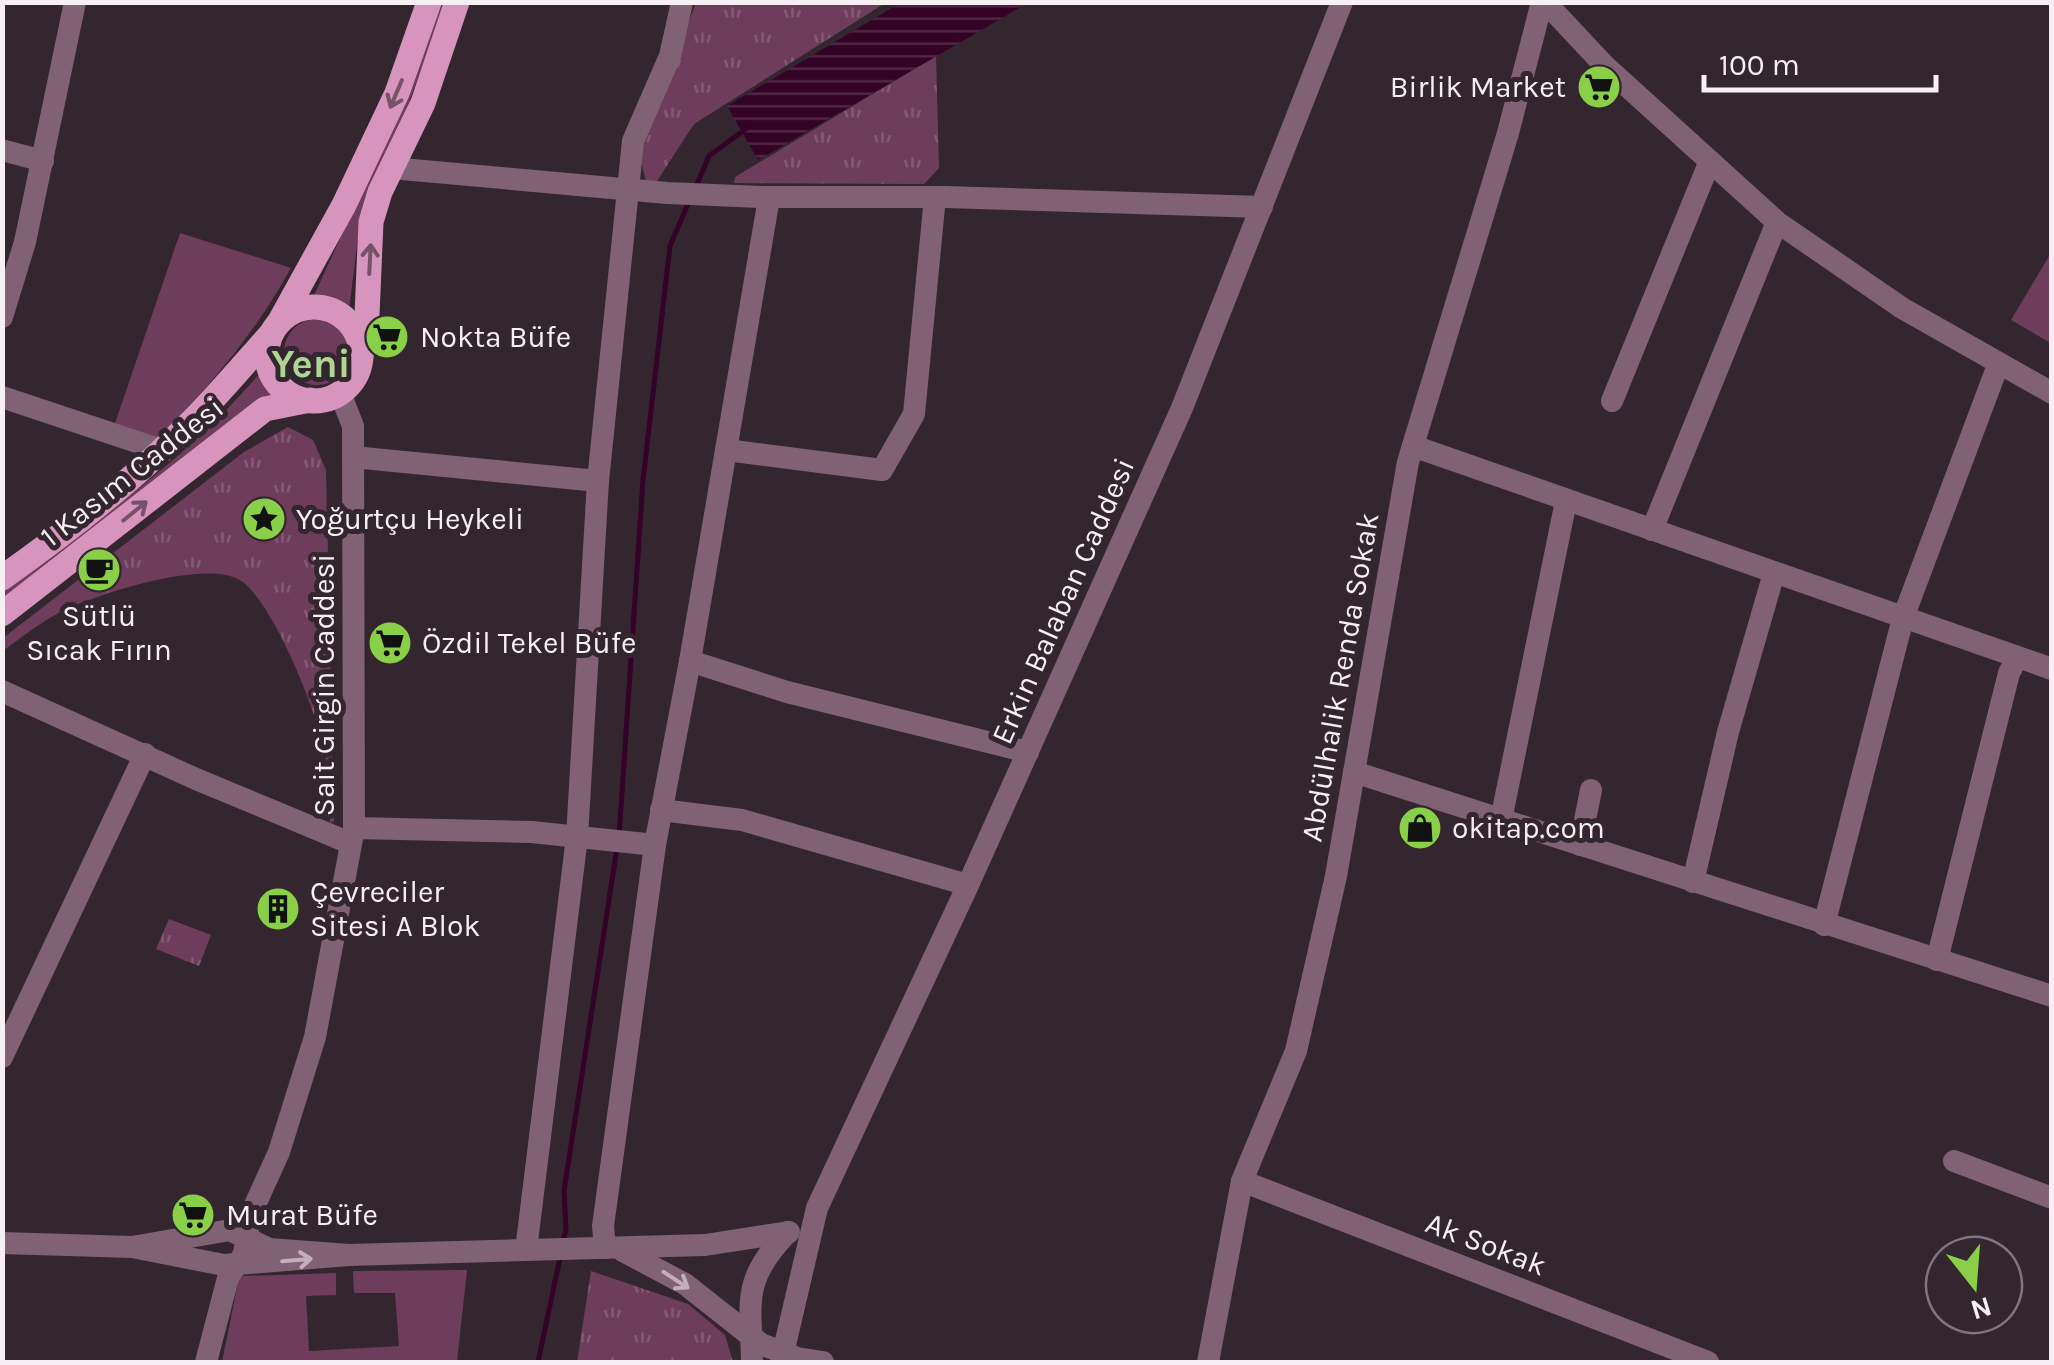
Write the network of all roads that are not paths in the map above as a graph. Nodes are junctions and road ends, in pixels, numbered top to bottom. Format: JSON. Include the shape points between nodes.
{"nodes":[{"id":1,"x":75,"y":2,"type":"edge"},
{"id":2,"x":429,"y":2,"type":"edge"},
{"id":3,"x":457,"y":2,"type":"edge"},
{"id":4,"x":682,"y":2,"type":"edge"},
{"id":5,"x":1543,"y":2,"type":"edge"},
{"id":6,"x":1343,"y":4,"type":"edge"},
{"id":7,"x":2,"y":150,"type":"edge"},
{"id":8,"x":1710,"y":160,"type":"junction"},
{"id":9,"x":43,"y":161,"type":"junction"},
{"id":10,"x":391,"y":168,"type":"junction"},
{"id":11,"x":628,"y":190,"type":"junction"},
{"id":12,"x":935,"y":197,"type":"junction"},
{"id":13,"x":769,"y":198,"type":"junction"},
{"id":14,"x":1262,"y":207,"type":"junction"},
{"id":15,"x":1777,"y":222,"type":"junction"},
{"id":16,"x":14,"y":240,"type":"edge"},
{"id":17,"x":2,"y":317,"type":"edge"},
{"id":18,"x":275,"y":328,"type":"junction"},
{"id":19,"x":360,"y":356,"type":"junction"},
{"id":20,"x":1998,"y":366,"type":"junction"},
{"id":21,"x":340,"y":392,"type":"junction"},
{"id":22,"x":2052,"y":394,"type":"edge"},
{"id":23,"x":2,"y":397,"type":"edge"},
{"id":24,"x":310,"y":400,"type":"junction"},
{"id":25,"x":1612,"y":401,"type":"dead end"},
{"id":26,"x":1413,"y":446,"type":"junction"},
{"id":27,"x":161,"y":450,"type":"junction"},
{"id":28,"x":726,"y":450,"type":"junction"},
{"id":29,"x":353,"y":457,"type":"junction"},
{"id":30,"x":598,"y":481,"type":"junction"},
{"id":31,"x":1566,"y":501,"type":"junction"},
{"id":32,"x":1652,"y":530,"type":"junction"},
{"id":33,"x":1774,"y":573,"type":"junction"},
{"id":34,"x":2,"y":578,"type":"edge"},
{"id":35,"x":2,"y":614,"type":"edge"},
{"id":36,"x":1903,"y":618,"type":"junction"},
{"id":37,"x":2017,"y":658,"type":"junction"},
{"id":38,"x":690,"y":661,"type":"junction"},
{"id":39,"x":2052,"y":669,"type":"edge"},
{"id":40,"x":2,"y":691,"type":"edge"},
{"id":41,"x":1028,"y":752,"type":"junction"},
{"id":42,"x":145,"y":754,"type":"junction"},
{"id":43,"x":1354,"y":772,"type":"junction"},
{"id":44,"x":1591,"y":790,"type":"dead end"},
{"id":45,"x":662,"y":810,"type":"junction"},
{"id":46,"x":1501,"y":820,"type":"junction"},
{"id":47,"x":352,"y":836,"type":"junction"},
{"id":48,"x":577,"y":837,"type":"junction"},
{"id":49,"x":654,"y":845,"type":"junction"},
{"id":50,"x":1580,"y":846,"type":"junction"},
{"id":51,"x":1693,"y":882,"type":"junction"},
{"id":52,"x":968,"y":885,"type":"junction"},
{"id":53,"x":1824,"y":925,"type":"junction"},
{"id":54,"x":1937,"y":960,"type":"junction"},
{"id":55,"x":2052,"y":996,"type":"edge"},
{"id":56,"x":315,"y":1037,"type":"junction"},
{"id":57,"x":2,"y":1058,"type":"edge"},
{"id":58,"x":1954,"y":1160,"type":"dead end"},
{"id":59,"x":1242,"y":1181,"type":"junction"},
{"id":60,"x":2052,"y":1198,"type":"edge"},
{"id":61,"x":817,"y":1208,"type":"junction"},
{"id":62,"x":221,"y":1231,"type":"junction"},
{"id":63,"x":789,"y":1232,"type":"junction"},
{"id":64,"x":248,"y":1237,"type":"junction"},
{"id":65,"x":2,"y":1244,"type":"edge"},
{"id":66,"x":705,"y":1246,"type":"junction"},
{"id":67,"x":132,"y":1247,"type":"junction"},
{"id":68,"x":605,"y":1248,"type":"junction"},
{"id":69,"x":526,"y":1250,"type":"junction"},
{"id":70,"x":769,"y":1254,"type":"junction"},
{"id":71,"x":349,"y":1256,"type":"junction"},
{"id":72,"x":214,"y":1263,"type":"junction"},
{"id":73,"x":240,"y":1264,"type":"junction"},
{"id":74,"x":796,"y":1292,"type":"junction"},
{"id":75,"x":789,"y":1328,"type":"junction"},
{"id":76,"x":744,"y":1333,"type":"junction"},
{"id":77,"x":783,"y":1358,"type":"edge"},
{"id":78,"x":195,"y":1362,"type":"edge"},
{"id":79,"x":206,"y":1362,"type":"edge"},
{"id":80,"x":750,"y":1362,"type":"edge"},
{"id":81,"x":825,"y":1362,"type":"edge"},
{"id":82,"x":1208,"y":1362,"type":"edge"},
{"id":83,"x":1708,"y":1362,"type":"edge"}],
"edges":[{"from":1,"to":9,"type":"street"},
{"from":2,"to":18,"type":"main road","name":"1 Kasım Caddesi","one_way":true,"via":[[390,109]]},
{"from":3,"to":10,"type":"main road","via":[[423,103]]},
{"from":4,"to":11,"type":"street","via":[[670,56],[633,141]]},
{"from":5,"to":8,"type":"street"},
{"from":5,"to":26,"type":"street","name":"Abdülhalik Renda Sokak"},
{"from":6,"to":14,"type":"street","name":"Erkin Balaban Caddesi"},
{"from":7,"to":9,"type":"street"},
{"from":8,"to":15,"type":"street"},
{"from":8,"to":25,"type":"street"},
{"from":9,"to":16,"type":"street"},
{"from":10,"to":11,"type":"street"},
{"from":19,"to":10,"type":"main road","one_way":true,"via":[[371,222]]},
{"from":11,"to":13,"type":"street"},
{"from":11,"to":30,"type":"street"},
{"from":12,"to":13,"type":"street"},
{"from":12,"to":14,"type":"street"},
{"from":12,"to":28,"type":"street","via":[[914,414],[882,470]]},
{"from":13,"to":28,"type":"street"},
{"from":14,"to":41,"type":"street","name":"Erkin Balaban Caddesi","via":[[1182,408]]},
{"from":15,"to":20,"type":"street"},
{"from":15,"to":32,"type":"street"},
{"from":16,"to":17,"type":"street"},
{"from":18,"to":19,"type":"main road","via":[[293,312],[324,308],[352,326]]},
{"from":18,"to":24,"type":"main road","via":[[266,350],[273,378],[283,390]]},
{"from":18,"to":27,"type":"main road","name":"1 Kasım Caddesi"},
{"from":19,"to":21,"type":"main road","via":[[351,383]]},
{"from":20,"to":22,"type":"street"},
{"from":20,"to":36,"type":"street"},
{"from":21,"to":24,"type":"main road"},
{"from":21,"to":29,"type":"street","name":"Sait Girgin Caddesi","via":[[353,426]]},
{"from":23,"to":27,"type":"street"},
{"from":35,"to":24,"type":"main road","name":"1 Kasım Caddesi","one_way":true,"via":[[265,409]]},
{"from":26,"to":31,"type":"street"},
{"from":26,"to":43,"type":"street","name":"Abdülhalik Renda Sokak"},
{"from":27,"to":34,"type":"main road","name":"1 Kasım Caddesi"},
{"from":28,"to":38,"type":"street"},
{"from":29,"to":30,"type":"street"},
{"from":29,"to":47,"type":"street","name":"Sait Girgin Caddesi"},
{"from":30,"to":48,"type":"street"},
{"from":31,"to":32,"type":"street"},
{"from":31,"to":46,"type":"street"},
{"from":32,"to":33,"type":"street"},
{"from":33,"to":36,"type":"street"},
{"from":33,"to":51,"type":"street"},
{"from":36,"to":37,"type":"street"},
{"from":36,"to":53,"type":"street"},
{"from":37,"to":39,"type":"street"},
{"from":37,"to":54,"type":"street"},
{"from":38,"to":41,"type":"street","via":[[808,698]]},
{"from":38,"to":45,"type":"street"},
{"from":40,"to":42,"type":"street"},
{"from":41,"to":52,"type":"street","name":"Erkin Balaban Caddesi"},
{"from":42,"to":47,"type":"street","via":[[196,780]]},
{"from":42,"to":57,"type":"street"},
{"from":43,"to":46,"type":"street"},
{"from":43,"to":59,"type":"street","name":"Abdülhalik Renda Sokak","via":[[1296,1051]]},
{"from":44,"to":50,"type":"street"},
{"from":45,"to":49,"type":"street"},
{"from":45,"to":52,"type":"street","via":[[742,820]]},
{"from":46,"to":50,"type":"street"},
{"from":47,"to":48,"type":"street"},
{"from":47,"to":56,"type":"street","name":"Sait Girgin Caddesi"},
{"from":48,"to":49,"type":"street"},
{"from":48,"to":69,"type":"street"},
{"from":49,"to":68,"type":"street"},
{"from":50,"to":51,"type":"street"},
{"from":51,"to":53,"type":"street"},
{"from":52,"to":61,"type":"street","name":"Erkin Balaban Caddesi"},
{"from":53,"to":54,"type":"street"},
{"from":54,"to":55,"type":"street"},
{"from":56,"to":62,"type":"street","name":"Sait Girgin Caddesi","via":[[244,1202]]},
{"from":56,"to":64,"type":"street","name":"Sait Girgin Caddesi"},
{"from":58,"to":60,"type":"street"},
{"from":59,"to":82,"type":"street","name":"Abdülhalik Renda Sokak"},
{"from":59,"to":83,"type":"street","name":"Ak Sokak"},
{"from":61,"to":63,"type":"street","name":"Erkin Balaban Caddesi"},
{"from":61,"to":74,"type":"street","name":"Erkin Balaban Caddesi"},
{"from":62,"to":64,"type":"street"},
{"from":62,"to":67,"type":"street"},
{"from":62,"to":72,"type":"street","name":"Sait Girgin Caddesi","via":[[212,1240]]},
{"from":63,"to":66,"type":"street"},
{"from":63,"to":70,"type":"street","name":"Erkin Balaban Caddesi"},
{"from":64,"to":71,"type":"street","via":[[268,1249]]},
{"from":64,"to":73,"type":"street","name":"Sait Girgin Caddesi"},
{"from":65,"to":67,"type":"street"},
{"from":66,"to":68,"type":"street"},
{"from":66,"to":70,"type":"street"},
{"from":67,"to":72,"type":"street"},
{"from":68,"to":69,"type":"street"},
{"from":68,"to":76,"type":"street","one_way":true,"via":[[685,1284]]},
{"from":69,"to":71,"type":"street"},
{"from":70,"to":74,"type":"street","via":[[790,1271]]},
{"from":70,"to":76,"type":"street","name":"Erkin Balaban Caddesi","via":[[756,1272]]},
{"from":73,"to":71,"type":"street","one_way":true},
{"from":72,"to":73,"type":"street"},
{"from":72,"to":78,"type":"street","name":"Sait Girgin Caddesi"},
{"from":73,"to":79,"type":"street","name":"Sait Girgin Caddesi","via":[[228,1278]]},
{"from":74,"to":75,"type":"street","name":"Erkin Balaban Caddesi"},
{"from":75,"to":77,"type":"street","name":"Erkin Balaban Caddesi"},
{"from":75,"to":81,"type":"street","via":[[798,1349]]},
{"from":76,"to":77,"type":"street"},
{"from":76,"to":80,"type":"street","name":"Erkin Balaban Caddesi"},
{"from":77,"to":81,"type":"street"}]}
